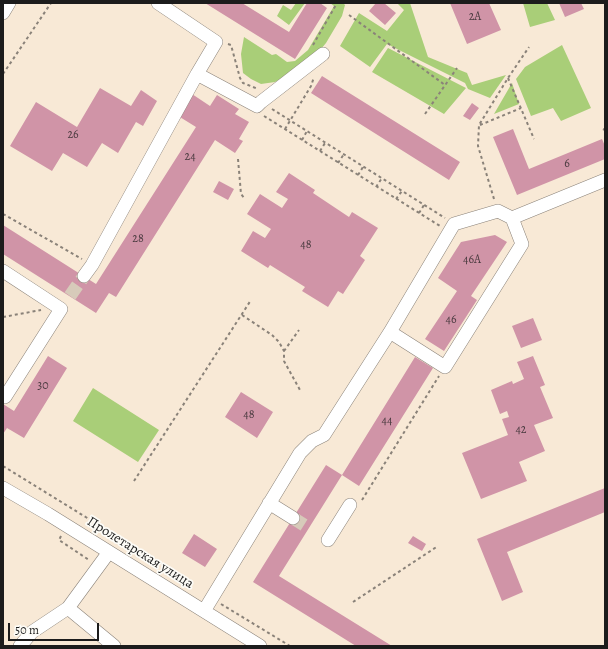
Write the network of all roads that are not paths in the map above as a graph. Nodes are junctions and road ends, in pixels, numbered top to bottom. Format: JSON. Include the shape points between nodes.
{"nodes":[{"id":1,"x":9,"y":3,"type":"edge"},
{"id":2,"x":158,"y":3,"type":"edge"},
{"id":3,"x":3,"y":13,"type":"edge"},
{"id":4,"x":319,"y":57,"type":"road end"},
{"id":5,"x":197,"y":74,"type":"junction"},
{"id":6,"x":605,"y":180,"type":"edge"},
{"id":7,"x":512,"y":218,"type":"junction"},
{"id":8,"x":3,"y":271,"type":"edge"},
{"id":9,"x":84,"y":276,"type":"tunnel mouth"},
{"id":10,"x":390,"y":332,"type":"junction"},
{"id":11,"x":3,"y":395,"type":"edge"},
{"id":12,"x":3,"y":488,"type":"edge"},
{"id":13,"x":269,"y":503,"type":"junction"},
{"id":14,"x":350,"y":505,"type":"dead end"},
{"id":15,"x":293,"y":518,"type":"tunnel mouth"},
{"id":16,"x":328,"y":540,"type":"dead end"},
{"id":17,"x":109,"y":552,"type":"junction"},
{"id":18,"x":68,"y":608,"type":"junction"},
{"id":19,"x":204,"y":611,"type":"junction"},
{"id":20,"x":20,"y":646,"type":"edge"},
{"id":21,"x":114,"y":646,"type":"edge"},
{"id":22,"x":260,"y":646,"type":"edge"}],
"edges":[{"from":1,"to":3,"type":"street"},
{"from":2,"to":5,"type":"street","via":[[216,42]]},
{"from":4,"to":5,"type":"street","via":[[260,108]]},
{"from":5,"to":9,"type":"street"},
{"from":6,"to":7,"type":"street"},
{"from":7,"to":10,"type":"street","via":[[498,211],[454,224]]},
{"from":7,"to":10,"type":"street","via":[[522,244],[445,367]]},
{"from":8,"to":11,"type":"street","via":[[61,309],[5,396]]},
{"from":10,"to":13,"type":"street","via":[[324,435],[312,441],[300,453]]},
{"from":12,"to":17,"type":"street","name":"Пролетарская улица"},
{"from":13,"to":15,"type":"street"},
{"from":13,"to":19,"type":"street"},
{"from":14,"to":16,"type":"street"},
{"from":17,"to":18,"type":"street"},
{"from":17,"to":19,"type":"street","name":"Пролетарская улица"},
{"from":18,"to":20,"type":"street","via":[[32,632]]},
{"from":18,"to":21,"type":"street"},
{"from":19,"to":22,"type":"street","name":"Пролетарская улица"}]}
